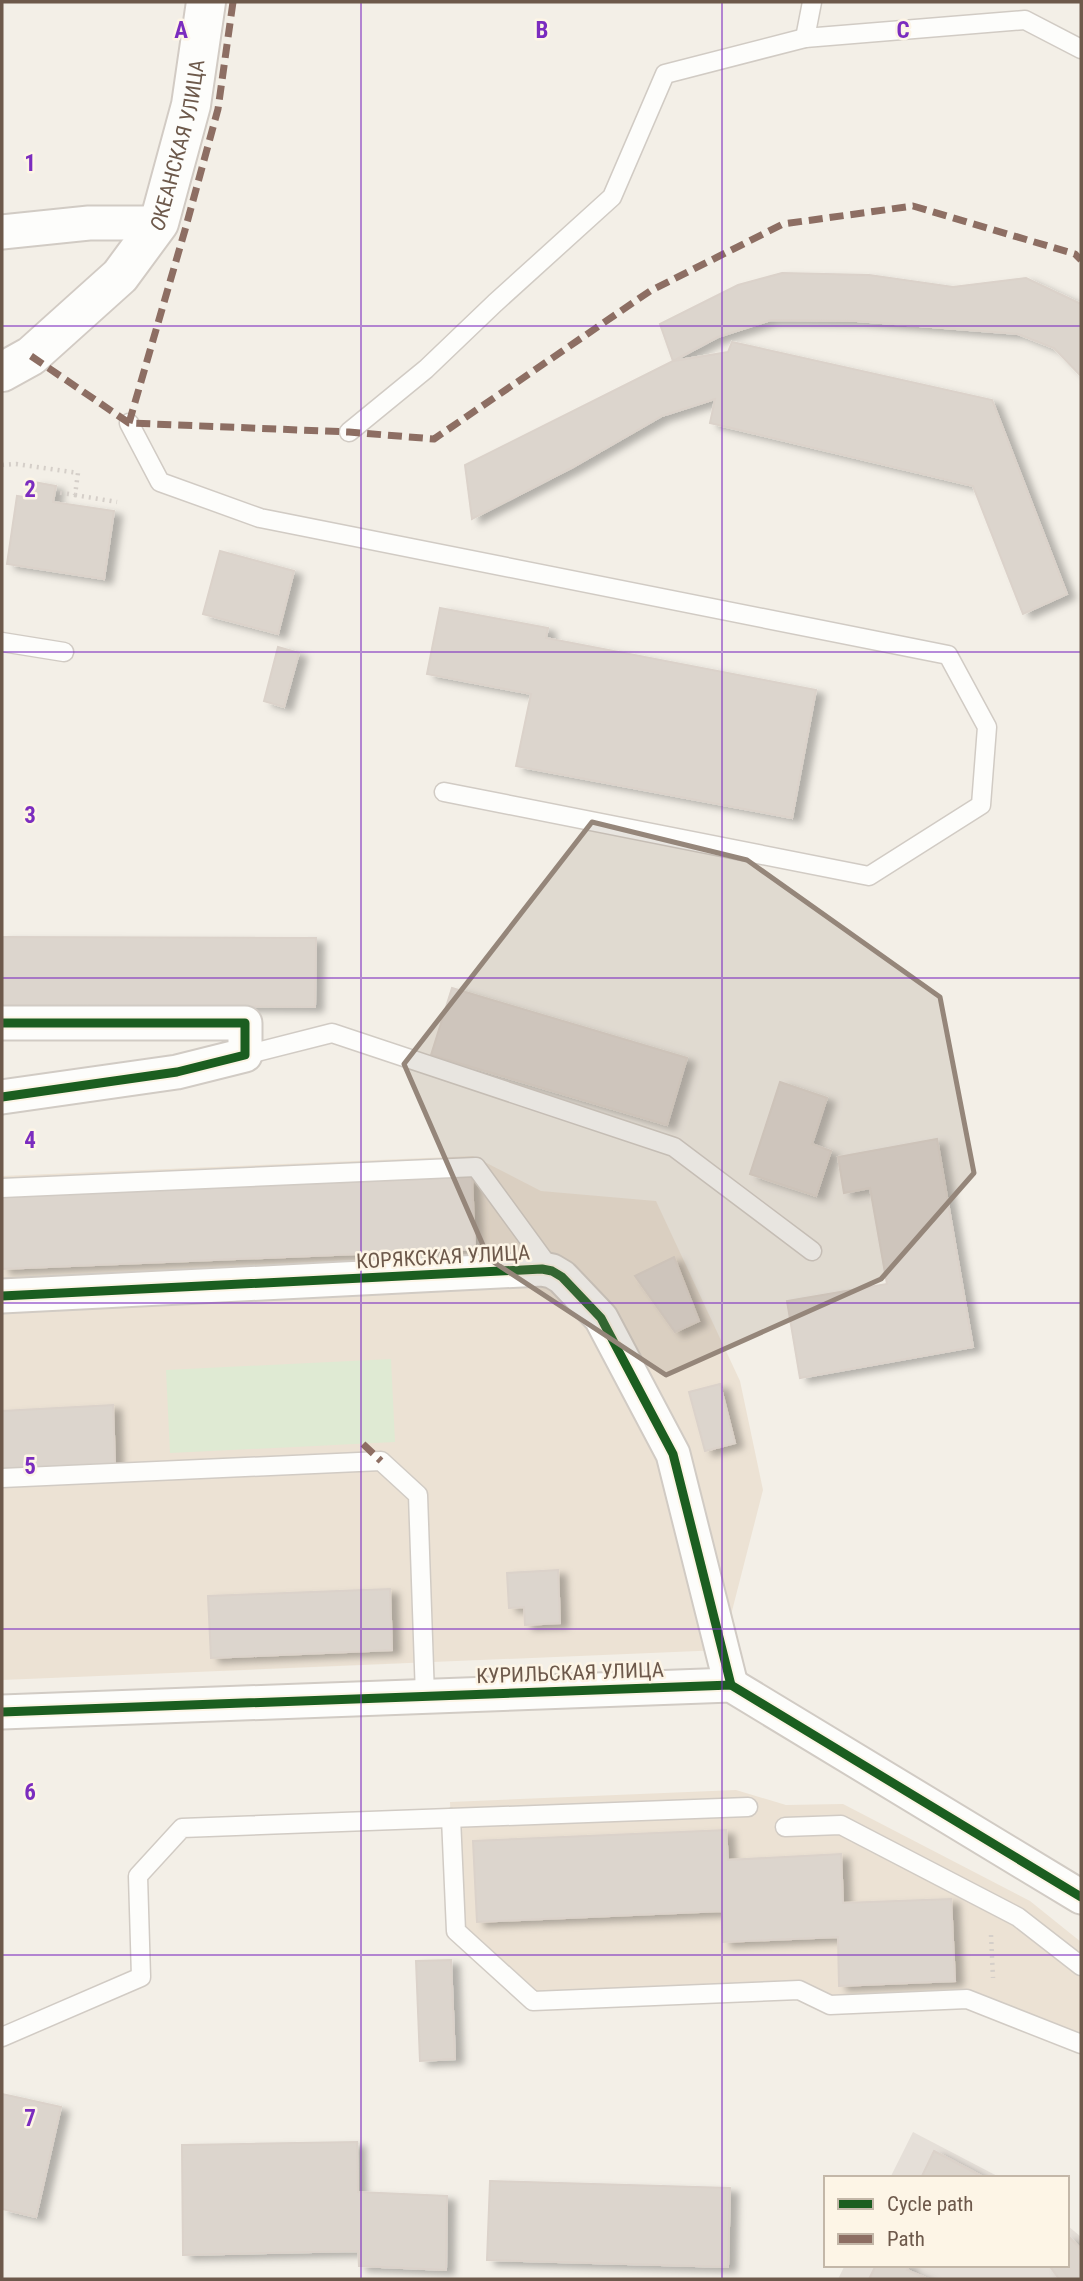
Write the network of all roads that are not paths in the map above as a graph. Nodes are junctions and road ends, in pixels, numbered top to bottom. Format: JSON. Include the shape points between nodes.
{"nodes":[{"id":1,"x":206,"y":2,"type":"edge"},
{"id":2,"x":812,"y":2,"type":"edge"},
{"id":3,"x":805,"y":38,"type":"junction"},
{"id":4,"x":1081,"y":49,"type":"edge"},
{"id":5,"x":159,"y":223,"type":"junction"},
{"id":6,"x":2,"y":232,"type":"edge"},
{"id":7,"x":2,"y":372,"type":"edge"},
{"id":8,"x":129,"y":423,"type":"dead end"},
{"id":9,"x":349,"y":432,"type":"dead end"},
{"id":10,"x":2,"y":642,"type":"edge"},
{"id":11,"x":64,"y":652,"type":"dead end"},
{"id":12,"x":444,"y":792,"type":"dead end"},
{"id":13,"x":2,"y":1023,"type":"edge"},
{"id":14,"x":245,"y":1055,"type":"junction"},
{"id":15,"x":2,"y":1097,"type":"edge"},
{"id":16,"x":2,"y":1188,"type":"edge"},
{"id":17,"x":812,"y":1251,"type":"dead end"},
{"id":18,"x":552,"y":1270,"type":"junction"},
{"id":19,"x":2,"y":1296,"type":"edge"},
{"id":20,"x":2,"y":1478,"type":"edge"},
{"id":21,"x":731,"y":1685,"type":"junction"},
{"id":22,"x":425,"y":1696,"type":"junction"},
{"id":23,"x":2,"y":1712,"type":"edge"},
{"id":24,"x":748,"y":1807,"type":"dead end"},
{"id":25,"x":451,"y":1818,"type":"junction"},
{"id":26,"x":785,"y":1828,"type":"dead end"},
{"id":27,"x":1081,"y":1898,"type":"edge"},
{"id":28,"x":1081,"y":1966,"type":"edge"},
{"id":29,"x":2,"y":2037,"type":"edge"},
{"id":30,"x":1081,"y":2044,"type":"edge"}],
"edges":[{"from":1,"to":5,"type":"main road","name":"ОКЕАНСКАЯ УЛИЦА","via":[[191,105]]},
{"from":2,"to":3,"type":"lane"},
{"from":3,"to":4,"type":"lane","via":[[1026,20]]},
{"from":3,"to":9,"type":"lane","via":[[665,74],[612,197],[426,369]]},
{"from":5,"to":6,"type":"street","via":[[89,223]]},
{"from":5,"to":7,"type":"main road","name":"ОКЕАНСКАЯ УЛИЦА","via":[[120,276],[31,356]]},
{"from":8,"to":12,"type":"lane","via":[[160,482],[260,518],[948,655],[987,727],[981,805],[869,876]]},
{"from":10,"to":11,"type":"lane"},
{"from":13,"to":14,"type":"street","via":[[244,1023]]},
{"from":14,"to":15,"type":"street","via":[[177,1072]]},
{"from":14,"to":17,"type":"lane","via":[[332,1033],[674,1147]]},
{"from":16,"to":18,"type":"lane","via":[[476,1167]]},
{"from":18,"to":19,"type":"street","name":"КОРЯКСКАЯ УЛИЦА"},
{"from":18,"to":21,"type":"street","name":"КОРЯКСКАЯ УЛИЦА","via":[[601,1318],[673,1454]]},
{"from":20,"to":22,"type":"lane","via":[[381,1461],[418,1495]]},
{"from":21,"to":22,"type":"street","name":"КУРИЛЬСКАЯ УЛИЦА"},
{"from":21,"to":27,"type":"street"},
{"from":22,"to":23,"type":"street","name":"КУРИЛЬСКАЯ УЛИЦА"},
{"from":24,"to":25,"type":"lane"},
{"from":25,"to":29,"type":"lane","via":[[182,1828],[138,1876],[141,1978]]},
{"from":25,"to":30,"type":"lane","via":[[456,1931],[533,2001],[799,1990],[830,2005],[967,1999]]},
{"from":26,"to":28,"type":"lane","via":[[841,1825],[1018,1917]]}]}
